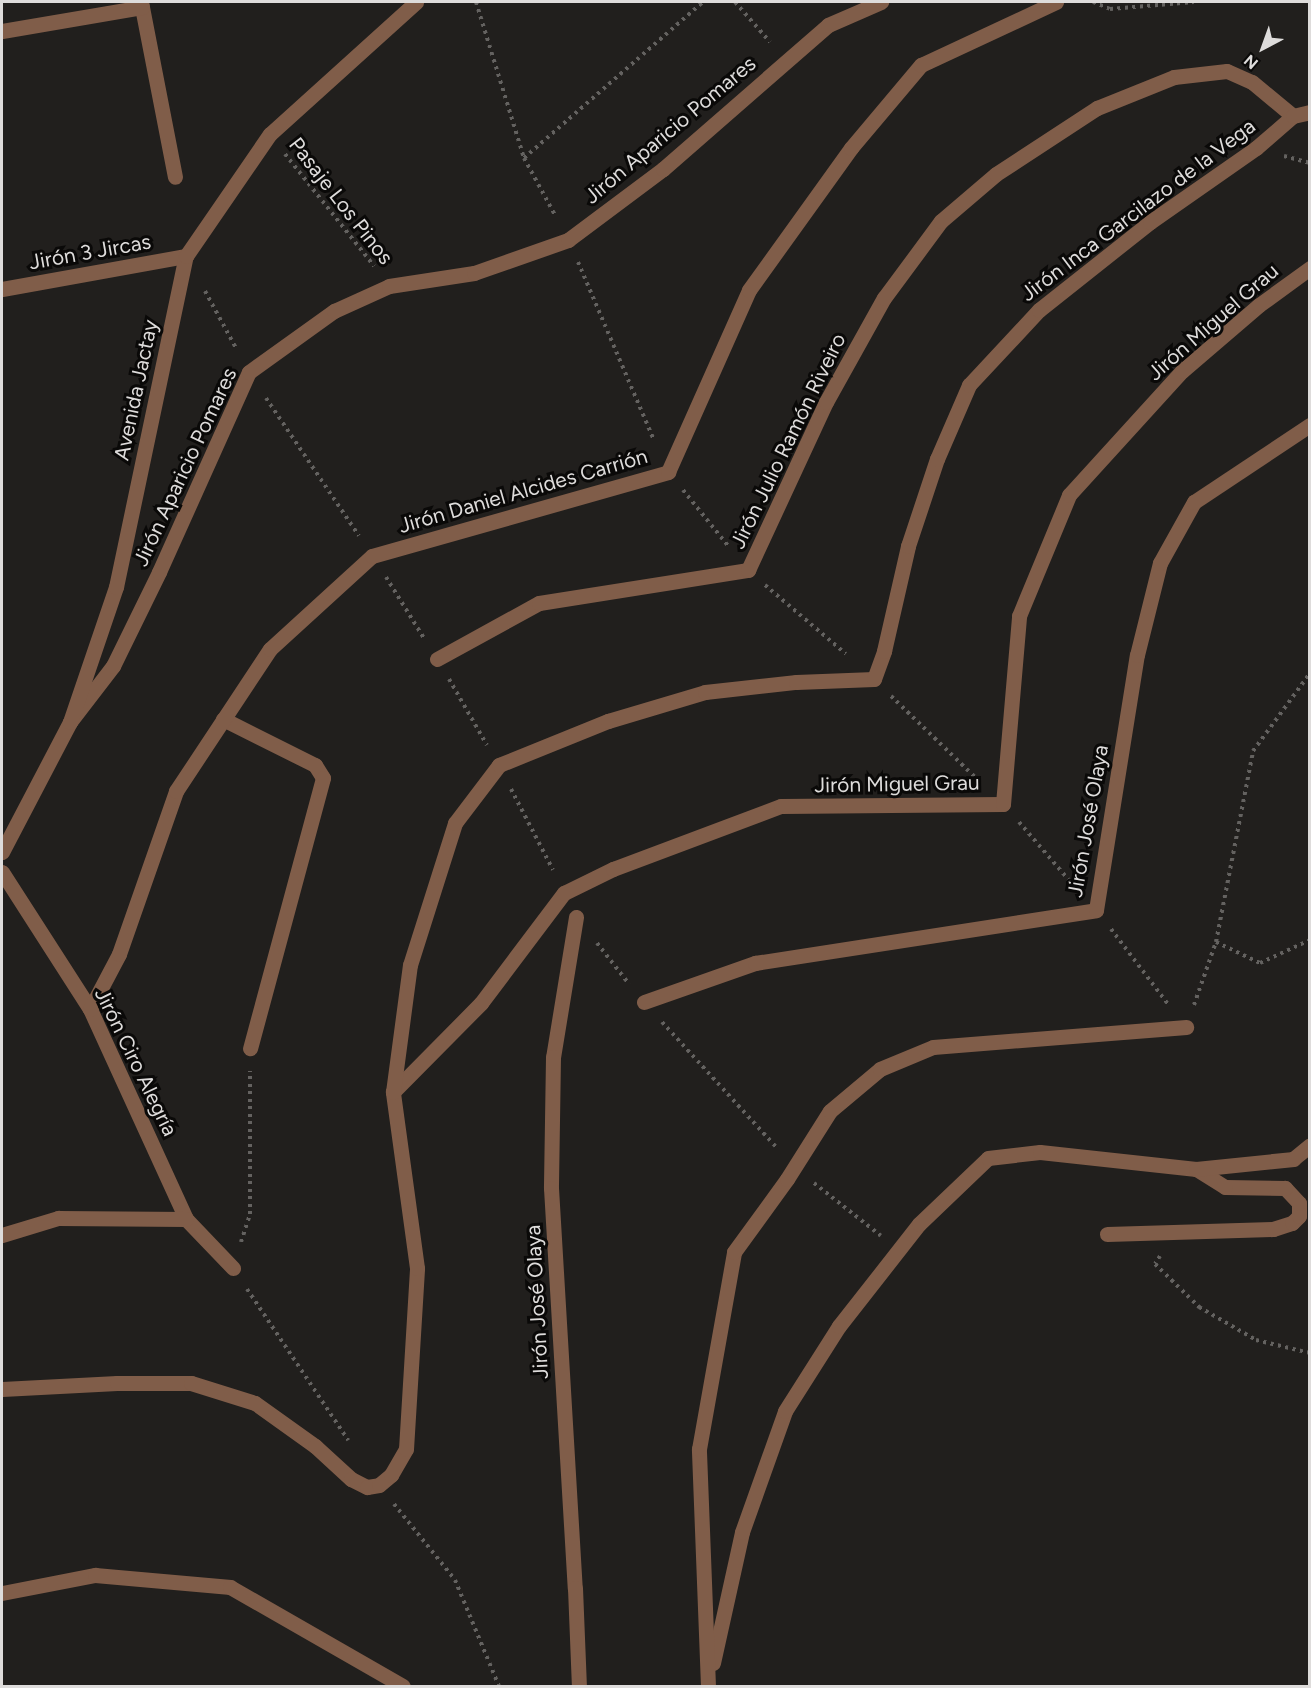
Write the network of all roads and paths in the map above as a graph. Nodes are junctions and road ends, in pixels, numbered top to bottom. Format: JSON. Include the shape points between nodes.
{"nodes":[{"id":1,"x":416,"y":2,"type":"edge"},
{"id":2,"x":476,"y":2,"type":"edge"},
{"id":3,"x":703,"y":2,"type":"edge"},
{"id":4,"x":735,"y":2,"type":"edge"},
{"id":5,"x":881,"y":2,"type":"edge"},
{"id":6,"x":1056,"y":2,"type":"edge"},
{"id":7,"x":1093,"y":2,"type":"edge"},
{"id":8,"x":1194,"y":2,"type":"edge"},
{"id":9,"x":142,"y":4,"type":"edge"},
{"id":10,"x":2,"y":31,"type":"edge"},
{"id":11,"x":786,"y":61,"type":"junction"},
{"id":12,"x":1310,"y":112,"type":"edge"},
{"id":13,"x":1293,"y":116,"type":"junction"},
{"id":14,"x":270,"y":134,"type":"junction"},
{"id":15,"x":176,"y":177,"type":"dead end"},
{"id":16,"x":186,"y":256,"type":"junction"},
{"id":17,"x":1310,"y":268,"type":"edge"},
{"id":18,"x":389,"y":286,"type":"junction"},
{"id":19,"x":2,"y":289,"type":"edge"},
{"id":20,"x":1310,"y":425,"type":"edge"},
{"id":21,"x":437,"y":659,"type":"dead end"},
{"id":22,"x":1310,"y":673,"type":"edge"},
{"id":23,"x":223,"y":719,"type":"junction"},
{"id":24,"x":70,"y":722,"type":"junction"},
{"id":25,"x":2,"y":852,"type":"edge"},
{"id":26,"x":2,"y":872,"type":"edge"},
{"id":27,"x":1096,"y":910,"type":"junction"},
{"id":28,"x":576,"y":917,"type":"dead end"},
{"id":29,"x":1310,"y":940,"type":"edge"},
{"id":30,"x":1216,"y":942,"type":"junction"},
{"id":31,"x":644,"y":1002,"type":"dead end"},
{"id":32,"x":90,"y":1009,"type":"junction"},
{"id":33,"x":1186,"y":1027,"type":"junction"},
{"id":34,"x":250,"y":1048,"type":"joint"},
{"id":35,"x":393,"y":1092,"type":"junction"},
{"id":36,"x":1310,"y":1145,"type":"edge"},
{"id":37,"x":1196,"y":1169,"type":"junction"},
{"id":38,"x":186,"y":1220,"type":"junction"},
{"id":39,"x":1174,"y":1232,"type":"junction"},
{"id":40,"x":1107,"y":1234,"type":"dead end"},
{"id":41,"x":2,"y":1235,"type":"edge"},
{"id":42,"x":233,"y":1268,"type":"joint"},
{"id":43,"x":1310,"y":1353,"type":"edge"},
{"id":44,"x":2,"y":1389,"type":"edge"},
{"id":45,"x":2,"y":1593,"type":"edge"},
{"id":46,"x":403,"y":1686,"type":"edge"},
{"id":47,"x":579,"y":1686,"type":"edge"}],
"edges":[{"from":1,"to":14,"type":"street","name":"Avenida Jactay"},
{"from":2,"to":3,"type":"path","via":[[524,158]]},
{"from":4,"to":11,"type":"path"},
{"from":5,"to":11,"type":"street","name":"Jirón Aparicio Pomares","via":[[828,25]]},
{"from":6,"to":23,"type":"street","name":"Jirón Daniel Alcides Carrión","via":[[921,65],[851,148],[749,290],[668,472],[372,555],[270,649]]},
{"from":7,"to":8,"type":"path","via":[[1110,9]]},
{"from":9,"to":10,"type":"street"},
{"from":9,"to":15,"type":"street"},
{"from":11,"to":18,"type":"street","name":"Jirón Aparicio Pomares","via":[[663,170],[568,240],[474,273]]},
{"from":12,"to":13,"type":"street","name":"Jirón Inca Garcilazo de la Vega"},
{"from":13,"to":21,"type":"street","name":"Jirón Julio Ramón Riveiro","via":[[1252,82],[1227,71],[1174,77],[1097,108],[996,174],[941,221],[884,298],[826,402],[748,570],[539,603]]},
{"from":13,"to":35,"type":"street","name":"Jirón Inca Garcilazo de la Vega","via":[[1039,310],[969,385],[937,459],[908,546],[874,679],[705,692],[608,721],[499,765],[455,823],[410,964]]},
{"from":14,"to":16,"type":"street","name":"Avenida Jactay"},
{"from":14,"to":18,"type":"path","name":"Pasaje Los Pinos"},
{"from":16,"to":19,"type":"street","name":"Jirón 3 Jircas"},
{"from":16,"to":24,"type":"street","name":"Avenida Jactay","via":[[116,587]]},
{"from":17,"to":35,"type":"street","name":"Jirón Miguel Grau","via":[[1259,305],[1182,371],[1069,495],[1019,616],[1003,804],[781,806],[613,869],[564,893],[481,1003]]},
{"from":18,"to":24,"type":"street","name":"Jirón Aparicio Pomares","via":[[334,311],[249,372],[113,666]]},
{"from":20,"to":27,"type":"street","name":"Jirón José Olaya","via":[[1194,502],[1160,563],[1137,655]]},
{"from":22,"to":30,"type":"path","via":[[1253,751]]},
{"from":23,"to":32,"type":"street","name":"Jirón Daniel Alcides Carrión","via":[[176,791],[119,954]]},
{"from":23,"to":34,"type":"street","via":[[315,765],[323,778]]},
{"from":24,"to":25,"type":"street","name":"Avenida Jactay"},
{"from":26,"to":32,"type":"street","name":"Jirón Ciro Alegría"},
{"from":27,"to":31,"type":"street","name":"Jirón José Olaya","via":[[756,963]]},
{"from":27,"to":33,"type":"path"},
{"from":28,"to":47,"type":"street","name":"Jirón José Olaya","via":[[553,1057],[551,1188]]},
{"from":29,"to":30,"type":"path","via":[[1260,963]]},
{"from":30,"to":33,"type":"path"},
{"from":32,"to":38,"type":"street","name":"Jirón Ciro Alegría"},
{"from":33,"to":37,"type":"street","via":[[933,1047],[880,1068],[830,1111],[734,1252],[699,1449],[708,1686],[741,1532],[785,1411],[839,1326],[919,1224],[988,1158],[1040,1152]]},
{"from":34,"to":42,"type":"path","via":[[250,1214]]},
{"from":35,"to":44,"type":"street","name":"Jirón Inca Garcilazo de la Vega","via":[[417,1268],[406,1449],[391,1475],[379,1485],[367,1487],[351,1479],[315,1446],[255,1403],[190,1383]]},
{"from":36,"to":37,"type":"street","via":[[1293,1159]]},
{"from":37,"to":39,"type":"street","via":[[1225,1187],[1285,1188],[1299,1203],[1299,1216],[1292,1223],[1273,1229]]},
{"from":38,"to":41,"type":"street","via":[[58,1218]]},
{"from":38,"to":42,"type":"street","name":"Jirón Ciro Alegría"},
{"from":39,"to":40,"type":"street"},
{"from":39,"to":43,"type":"path","via":[[1155,1264],[1199,1307],[1256,1340]]},
{"from":45,"to":46,"type":"street","via":[[95,1575],[230,1587]]}]}
